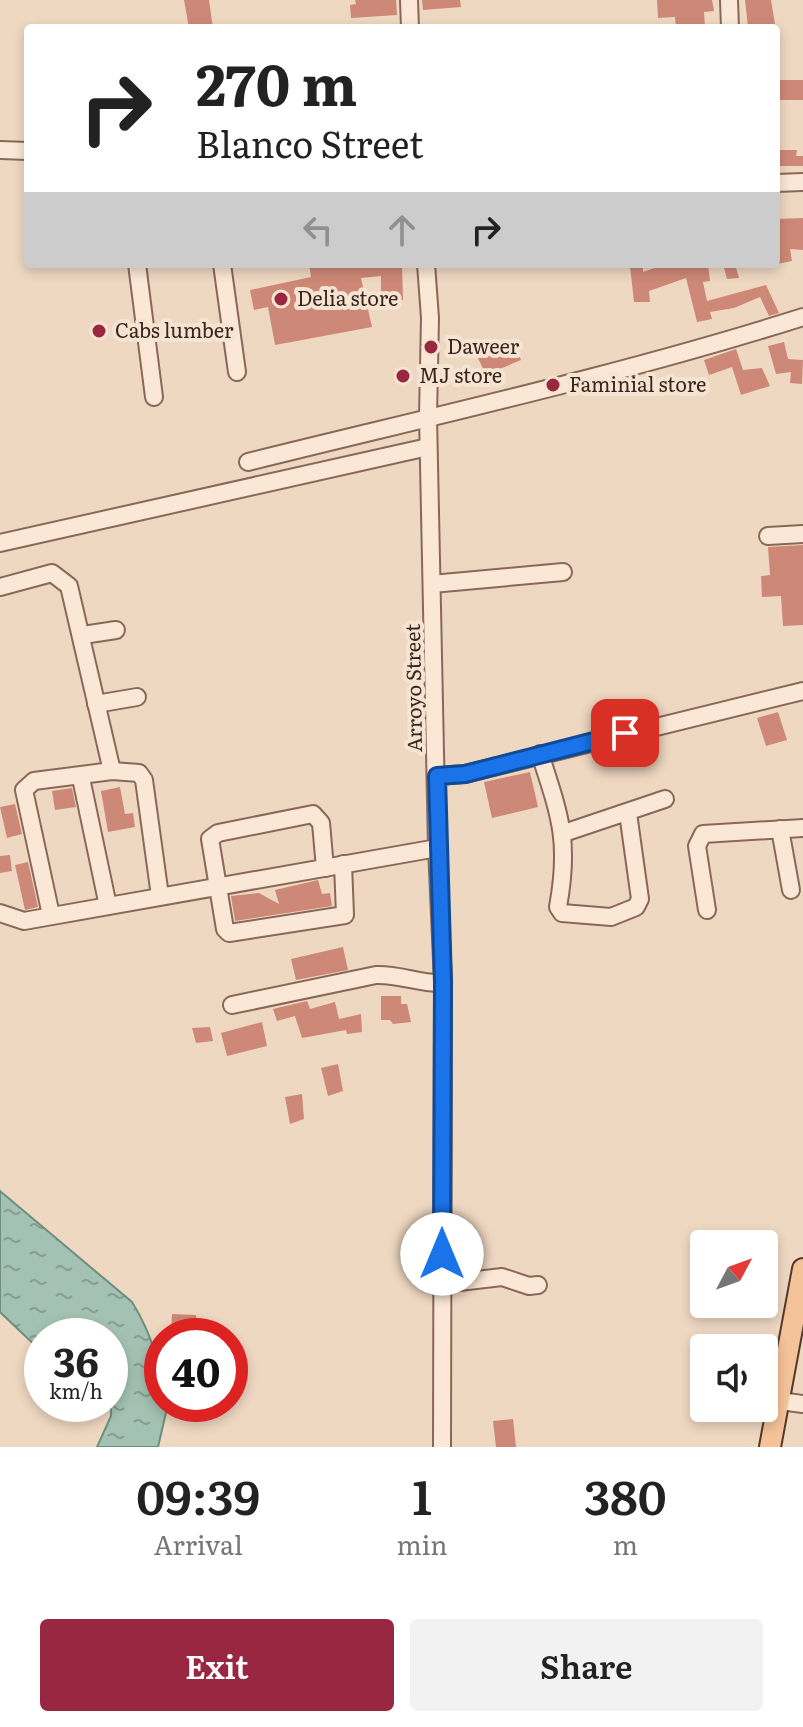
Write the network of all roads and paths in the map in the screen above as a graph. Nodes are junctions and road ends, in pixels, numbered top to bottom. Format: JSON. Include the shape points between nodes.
{"nodes":[{"id":1,"x":409,"y":0,"type":"edge"},
{"id":2,"x":729,"y":0,"type":"edge"},
{"id":3,"x":410,"y":24,"type":"edge"},
{"id":4,"x":730,"y":24,"type":"edge"},
{"id":5,"x":0,"y":150,"type":"edge"},
{"id":6,"x":24,"y":151,"type":"edge"},
{"id":7,"x":803,"y":182,"type":"edge"},
{"id":8,"x":780,"y":183,"type":"edge"},
{"id":9,"x":138,"y":268,"type":"edge"},
{"id":10,"x":223,"y":268,"type":"edge"},
{"id":11,"x":426,"y":268,"type":"edge"},
{"id":12,"x":803,"y":317,"type":"edge"},
{"id":13,"x":237,"y":372,"type":"dead end"},
{"id":14,"x":154,"y":397,"type":"dead end"},
{"id":15,"x":428,"y":420,"type":"junction"},
{"id":16,"x":319,"y":445,"type":"junction"},
{"id":17,"x":428,"y":447,"type":"junction"},
{"id":18,"x":248,"y":462,"type":"dead end"},
{"id":19,"x":324,"y":468,"type":"junction"},
{"id":20,"x":803,"y":534,"type":"edge"},
{"id":21,"x":768,"y":536,"type":"dead end"},
{"id":22,"x":0,"y":543,"type":"edge"},
{"id":23,"x":563,"y":572,"type":"dead end"},
{"id":24,"x":432,"y":584,"type":"junction"},
{"id":25,"x":0,"y":587,"type":"edge"},
{"id":26,"x":116,"y":630,"type":"dead end"},
{"id":27,"x":83,"y":635,"type":"junction"},
{"id":28,"x":803,"y":691,"type":"edge"},
{"id":29,"x":137,"y":697,"type":"dead end"},
{"id":30,"x":96,"y":704,"type":"junction"},
{"id":31,"x":540,"y":754,"type":"junction"},
{"id":32,"x":112,"y":771,"type":"junction"},
{"id":33,"x":437,"y":776,"type":"junction"},
{"id":34,"x":81,"y":778,"type":"junction"},
{"id":35,"x":665,"y":799,"type":"dead end"},
{"id":36,"x":628,"y":813,"type":"junction"},
{"id":37,"x":803,"y":828,"type":"edge"},
{"id":38,"x":780,"y":829,"type":"junction"},
{"id":39,"x":564,"y":833,"type":"junction"},
{"id":40,"x":437,"y":848,"type":"junction"},
{"id":41,"x":343,"y":864,"type":"junction"},
{"id":42,"x":325,"y":868,"type":"junction"},
{"id":43,"x":219,"y":886,"type":"junction"},
{"id":44,"x":791,"y":890,"type":"dead end"},
{"id":45,"x":160,"y":896,"type":"junction"},
{"id":46,"x":108,"y":906,"type":"junction"},
{"id":47,"x":707,"y":910,"type":"dead end"},
{"id":48,"x":0,"y":913,"type":"edge"},
{"id":49,"x":51,"y":915,"type":"junction"},
{"id":50,"x":443,"y":983,"type":"junction"},
{"id":51,"x":232,"y":1005,"type":"dead end"},
{"id":52,"x":803,"y":1269,"type":"edge"},
{"id":53,"x":442,"y":1284,"type":"junction"},
{"id":54,"x":538,"y":1285,"type":"dead end"},
{"id":55,"x":780,"y":1401,"type":"junction"},
{"id":56,"x":803,"y":1404,"type":"edge"},
{"id":57,"x":442,"y":1447,"type":"edge"},
{"id":58,"x":770,"y":1447,"type":"edge"}],
"edges":[{"from":1,"to":3,"type":"street"},
{"from":2,"to":4,"type":"street"},
{"from":5,"to":6,"type":"street"},
{"from":7,"to":8,"type":"street"},
{"from":9,"to":14,"type":"street"},
{"from":10,"to":13,"type":"street"},
{"from":11,"to":15,"type":"street","name":"Arroyo Street"},
{"from":12,"to":15,"type":"street"},
{"from":15,"to":16,"type":"street"},
{"from":15,"to":17,"type":"street","name":"Arroyo Street"},
{"from":16,"to":18,"type":"street"},
{"from":16,"to":19,"type":"street"},
{"from":17,"to":19,"type":"street"},
{"from":17,"to":24,"type":"street","name":"Arroyo Street"},
{"from":19,"to":22,"type":"street"},
{"from":20,"to":21,"type":"street"},
{"from":23,"to":24,"type":"street"},
{"from":24,"to":33,"type":"street","name":"Arroyo Street"},
{"from":25,"to":27,"type":"street","via":[[52,573],[61,577],[69,586]]},
{"from":26,"to":27,"type":"street"},
{"from":27,"to":30,"type":"street"},
{"from":28,"to":31,"type":"street"},
{"from":29,"to":30,"type":"street"},
{"from":30,"to":32,"type":"street"},
{"from":31,"to":33,"type":"street"},
{"from":31,"to":39,"type":"street"},
{"from":32,"to":34,"type":"street"},
{"from":32,"to":45,"type":"street","via":[[130,770],[144,780]]},
{"from":33,"to":40,"type":"street","name":"Arroyo Street"},
{"from":34,"to":46,"type":"street"},
{"from":34,"to":49,"type":"street","via":[[34,781],[24,790]]},
{"from":35,"to":36,"type":"street"},
{"from":36,"to":39,"type":"street"},
{"from":36,"to":39,"type":"street","via":[[640,899],[636,907],[611,917],[562,913],[558,907]]},
{"from":37,"to":38,"type":"street"},
{"from":38,"to":44,"type":"street"},
{"from":38,"to":47,"type":"street","via":[[703,834],[698,839]]},
{"from":40,"to":41,"type":"street"},
{"from":40,"to":50,"type":"street","name":"Arroyo Street"},
{"from":41,"to":42,"type":"street"},
{"from":41,"to":43,"type":"street","via":[[347,908],[340,918],[229,933]]},
{"from":42,"to":43,"type":"street"},
{"from":42,"to":43,"type":"street","via":[[321,823],[313,814],[212,835]]},
{"from":43,"to":45,"type":"street"},
{"from":45,"to":46,"type":"street"},
{"from":46,"to":49,"type":"street"},
{"from":48,"to":49,"type":"street","via":[[24,921]]},
{"from":50,"to":51,"type":"street","via":[[376,975]]},
{"from":50,"to":53,"type":"street","name":"Arroyo Street"},
{"from":52,"to":55,"type":"main road"},
{"from":53,"to":54,"type":"street","via":[[502,1277]]},
{"from":53,"to":57,"type":"street","name":"Arroyo Street"},
{"from":55,"to":56,"type":"street"},
{"from":55,"to":58,"type":"main road"}]}
